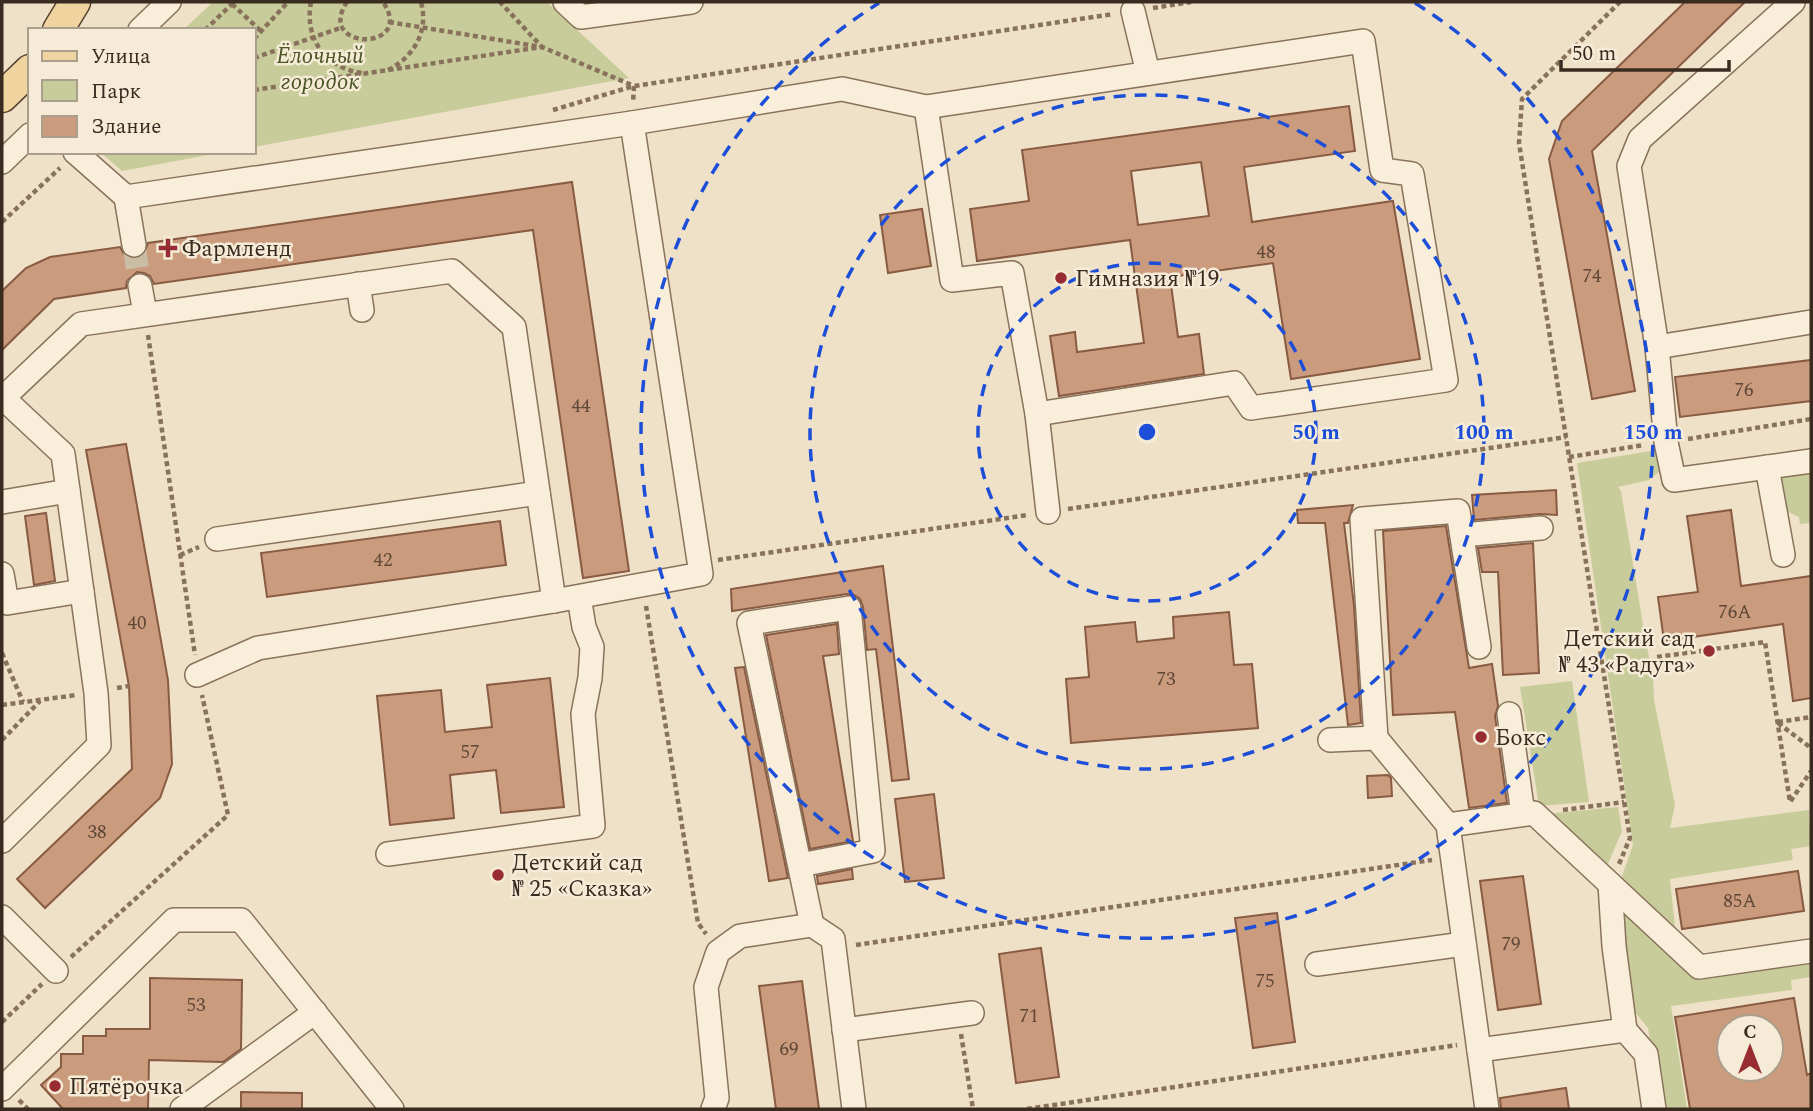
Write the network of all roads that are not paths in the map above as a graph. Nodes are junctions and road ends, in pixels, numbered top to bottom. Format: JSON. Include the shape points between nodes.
{"nodes":[{"id":1,"x":169,"y":2,"type":"edge"},
{"id":2,"x":565,"y":2,"type":"edge"},
{"id":3,"x":691,"y":2,"type":"edge"},
{"id":4,"x":1793,"y":2,"type":"edge"},
{"id":5,"x":1133,"y":11,"type":"road end"},
{"id":6,"x":142,"y":28,"type":"edge"},
{"id":7,"x":28,"y":72,"type":"edge"},
{"id":8,"x":1148,"y":73,"type":"junction"},
{"id":9,"x":2,"y":97,"type":"edge"},
{"id":10,"x":926,"y":107,"type":"junction"},
{"id":11,"x":632,"y":123,"type":"junction"},
{"id":12,"x":28,"y":137,"type":"edge"},
{"id":13,"x":77,"y":154,"type":"edge"},
{"id":14,"x":2,"y":162,"type":"edge"},
{"id":15,"x":126,"y":197,"type":"junction"},
{"id":16,"x":134,"y":245,"type":"tunnel mouth"},
{"id":17,"x":359,"y":284,"type":"junction"},
{"id":18,"x":140,"y":286,"type":"tunnel mouth"},
{"id":19,"x":362,"y":310,"type":"dead end"},
{"id":20,"x":145,"y":313,"type":"junction"},
{"id":21,"x":1811,"y":323,"type":"edge"},
{"id":22,"x":1657,"y":347,"type":"junction"},
{"id":23,"x":2,"y":399,"type":"edge"},
{"id":24,"x":1037,"y":414,"type":"junction"},
{"id":25,"x":1811,"y":461,"type":"edge"},
{"id":26,"x":1768,"y":467,"type":"junction"},
{"id":27,"x":68,"y":491,"type":"junction"},
{"id":28,"x":538,"y":492,"type":"junction"},
{"id":29,"x":2,"y":502,"type":"edge"},
{"id":30,"x":1048,"y":512,"type":"road end"},
{"id":31,"x":1541,"y":528,"type":"dead end"},
{"id":32,"x":1462,"y":535,"type":"junction"},
{"id":33,"x":216,"y":540,"type":"dead end"},
{"id":34,"x":1783,"y":555,"type":"dead end"},
{"id":35,"x":2,"y":574,"type":"edge"},
{"id":36,"x":82,"y":591,"type":"junction"},
{"id":37,"x":579,"y":597,"type":"junction"},
{"id":38,"x":554,"y":601,"type":"junction"},
{"id":39,"x":1479,"y":647,"type":"dead end"},
{"id":40,"x":197,"y":675,"type":"road end"},
{"id":41,"x":1509,"y":714,"type":"dead end"},
{"id":42,"x":1376,"y":738,"type":"junction"},
{"id":43,"x":1330,"y":740,"type":"dead end"},
{"id":44,"x":1529,"y":814,"type":"junction"},
{"id":45,"x":1448,"y":825,"type":"junction"},
{"id":46,"x":2,"y":841,"type":"edge"},
{"id":47,"x":388,"y":854,"type":"dead end"},
{"id":48,"x":800,"y":865,"type":"junction"},
{"id":49,"x":1610,"y":884,"type":"junction"},
{"id":50,"x":2,"y":917,"type":"edge"},
{"id":51,"x":812,"y":925,"type":"junction"},
{"id":52,"x":1464,"y":944,"type":"junction"},
{"id":53,"x":1811,"y":951,"type":"edge"},
{"id":54,"x":1317,"y":964,"type":"dead end"},
{"id":55,"x":56,"y":971,"type":"road end"},
{"id":56,"x":315,"y":1012,"type":"junction"},
{"id":57,"x":965,"y":1014,"type":"road end"},
{"id":58,"x":844,"y":1030,"type":"junction"},
{"id":59,"x":1625,"y":1030,"type":"junction"},
{"id":60,"x":1479,"y":1046,"type":"junction"},
{"id":61,"x":2,"y":1090,"type":"edge"},
{"id":62,"x":182,"y":1109,"type":"edge"},
{"id":63,"x":392,"y":1109,"type":"edge"},
{"id":64,"x":713,"y":1109,"type":"edge"},
{"id":65,"x":854,"y":1109,"type":"edge"},
{"id":66,"x":1488,"y":1109,"type":"edge"},
{"id":67,"x":1654,"y":1109,"type":"edge"}],
"edges":[{"from":1,"to":6,"type":"lane"},
{"from":2,"to":3,"type":"lane","via":[[581,17]]},
{"from":4,"to":22,"type":"lane","via":[[1640,139],[1629,166]]},
{"from":5,"to":8,"type":"lane"},
{"from":7,"to":9,"type":"main road"},
{"from":8,"to":10,"type":"lane"},
{"from":8,"to":24,"type":"lane","via":[[1363,41],[1382,170],[1412,174],[1446,380],[1251,408],[1234,383]]},
{"from":10,"to":11,"type":"lane","via":[[842,89]]},
{"from":10,"to":24,"type":"lane","via":[[952,280],[1012,273]]},
{"from":11,"to":15,"type":"lane"},
{"from":11,"to":37,"type":"lane","via":[[701,574]]},
{"from":12,"to":14,"type":"lane"},
{"from":13,"to":15,"type":"lane"},
{"from":15,"to":16,"type":"lane"},
{"from":17,"to":19,"type":"lane"},
{"from":17,"to":20,"type":"lane"},
{"from":17,"to":28,"type":"lane","via":[[452,271],[514,327]]},
{"from":18,"to":20,"type":"lane"},
{"from":20,"to":23,"type":"lane","via":[[81,324]]},
{"from":21,"to":22,"type":"lane"},
{"from":22,"to":26,"type":"lane","via":[[1674,480]]},
{"from":23,"to":27,"type":"lane","via":[[63,454]]},
{"from":24,"to":30,"type":"lane"},
{"from":25,"to":26,"type":"lane"},
{"from":26,"to":34,"type":"lane"},
{"from":27,"to":29,"type":"lane"},
{"from":27,"to":36,"type":"lane"},
{"from":28,"to":33,"type":"lane"},
{"from":28,"to":38,"type":"lane"},
{"from":31,"to":32,"type":"lane"},
{"from":32,"to":39,"type":"lane"},
{"from":32,"to":42,"type":"lane","via":[[1458,510],[1362,519]]},
{"from":35,"to":36,"type":"lane","via":[[7,603]]},
{"from":36,"to":46,"type":"lane","via":[[99,745]]},
{"from":37,"to":38,"type":"lane"},
{"from":37,"to":47,"type":"lane","via":[[592,647],[583,714],[593,826]]},
{"from":38,"to":40,"type":"lane","via":[[258,648]]},
{"from":41,"to":44,"type":"lane"},
{"from":42,"to":43,"type":"lane"},
{"from":42,"to":45,"type":"lane"},
{"from":44,"to":45,"type":"lane"},
{"from":44,"to":49,"type":"lane"},
{"from":45,"to":52,"type":"lane"},
{"from":48,"to":48,"type":"lane","via":[[873,851],[849,608],[748,623]]},
{"from":48,"to":51,"type":"lane"},
{"from":49,"to":53,"type":"lane","via":[[1699,967]]},
{"from":49,"to":59,"type":"lane"},
{"from":50,"to":55,"type":"lane"},
{"from":51,"to":58,"type":"lane","via":[[833,940]]},
{"from":51,"to":64,"type":"lane","via":[[740,936],[718,952],[706,987],[717,1098]]},
{"from":52,"to":54,"type":"lane"},
{"from":52,"to":60,"type":"lane"},
{"from":56,"to":61,"type":"lane","via":[[241,920],[174,920]]},
{"from":56,"to":62,"type":"lane"},
{"from":56,"to":63,"type":"lane"},
{"from":57,"to":58,"type":"lane"},
{"from":58,"to":65,"type":"lane"},
{"from":59,"to":60,"type":"lane"},
{"from":59,"to":67,"type":"lane","via":[[1646,1054]]},
{"from":60,"to":66,"type":"lane"}]}
